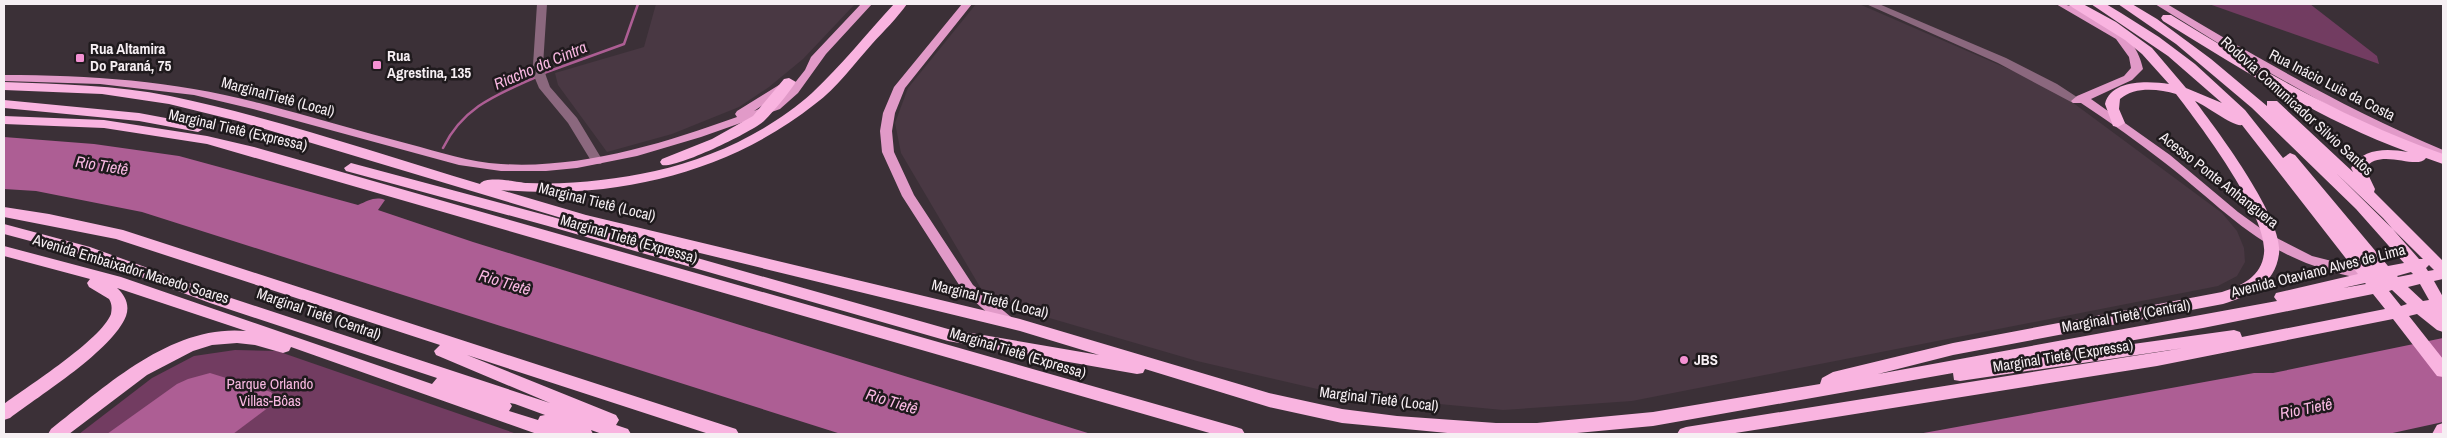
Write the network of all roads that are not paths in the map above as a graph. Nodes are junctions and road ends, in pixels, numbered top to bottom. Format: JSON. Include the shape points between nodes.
{"nodes":[{"id":1,"x":542,"y":4,"type":"edge"},
{"id":2,"x":867,"y":4,"type":"edge"},
{"id":3,"x":901,"y":4,"type":"edge"},
{"id":4,"x":967,"y":4,"type":"edge"},
{"id":5,"x":1871,"y":4,"type":"edge"},
{"id":6,"x":2061,"y":4,"type":"edge"},
{"id":7,"x":2074,"y":4,"type":"edge"},
{"id":8,"x":2112,"y":4,"type":"edge"},
{"id":9,"x":2124,"y":4,"type":"edge"},
{"id":10,"x":2142,"y":4,"type":"edge"},
{"id":11,"x":2160,"y":4,"type":"edge"},
{"id":12,"x":2093,"y":7,"type":"edge"},
{"id":13,"x":2167,"y":18,"type":"junction"},
{"id":14,"x":821,"y":53,"type":"junction"},
{"id":15,"x":4,"y":78,"type":"edge"},
{"id":16,"x":789,"y":82,"type":"junction"},
{"id":17,"x":4,"y":86,"type":"edge"},
{"id":18,"x":4,"y":96,"type":"edge"},
{"id":19,"x":169,"y":100,"type":"junction"},
{"id":20,"x":2079,"y":100,"type":"junction"},
{"id":21,"x":4,"y":104,"type":"edge"},
{"id":22,"x":2251,"y":104,"type":"junction"},
{"id":23,"x":760,"y":114,"type":"junction"},
{"id":24,"x":4,"y":120,"type":"edge"},
{"id":25,"x":2118,"y":123,"type":"junction"},
{"id":26,"x":708,"y":131,"type":"junction"},
{"id":27,"x":298,"y":154,"type":"junction"},
{"id":28,"x":2443,"y":154,"type":"edge"},
{"id":29,"x":2443,"y":159,"type":"edge"},
{"id":30,"x":597,"y":161,"type":"junction"},
{"id":31,"x":2280,"y":162,"type":"junction"},
{"id":32,"x":2443,"y":166,"type":"edge"},
{"id":33,"x":404,"y":167,"type":"junction"},
{"id":34,"x":332,"y":173,"type":"junction"},
{"id":35,"x":444,"y":178,"type":"junction"},
{"id":36,"x":525,"y":188,"type":"junction"},
{"id":37,"x":2377,"y":203,"type":"junction"},
{"id":38,"x":4,"y":212,"type":"edge"},
{"id":39,"x":549,"y":221,"type":"junction"},
{"id":40,"x":4,"y":230,"type":"edge"},
{"id":41,"x":4,"y":241,"type":"edge"},
{"id":42,"x":4,"y":251,"type":"edge"},
{"id":43,"x":86,"y":252,"type":"junction"},
{"id":44,"x":2443,"y":258,"type":"edge"},
{"id":45,"x":2443,"y":270,"type":"edge"},
{"id":46,"x":82,"y":271,"type":"junction"},
{"id":47,"x":2443,"y":274,"type":"edge"},
{"id":48,"x":2375,"y":276,"type":"junction"},
{"id":49,"x":2443,"y":303,"type":"edge"},
{"id":50,"x":2443,"y":312,"type":"edge"},
{"id":51,"x":1006,"y":321,"type":"junction"},
{"id":52,"x":2203,"y":322,"type":"junction"},
{"id":53,"x":2443,"y":326,"type":"edge"},
{"id":54,"x":397,"y":327,"type":"junction"},
{"id":55,"x":2328,"y":327,"type":"junction"},
{"id":56,"x":340,"y":358,"type":"junction"},
{"id":57,"x":391,"y":358,"type":"junction"},
{"id":58,"x":2443,"y":371,"type":"edge"},
{"id":59,"x":1189,"y":378,"type":"junction"},
{"id":60,"x":1888,"y":379,"type":"junction"},
{"id":61,"x":1814,"y":392,"type":"junction"},
{"id":62,"x":4,"y":413,"type":"edge"},
{"id":63,"x":2443,"y":430,"type":"edge"},
{"id":64,"x":57,"y":434,"type":"edge"},
{"id":65,"x":557,"y":434,"type":"edge"},
{"id":66,"x":584,"y":434,"type":"edge"},
{"id":67,"x":622,"y":434,"type":"edge"},
{"id":68,"x":626,"y":434,"type":"edge"},
{"id":69,"x":730,"y":434,"type":"edge"},
{"id":70,"x":1236,"y":434,"type":"edge"},
{"id":71,"x":1686,"y":434,"type":"edge"},
{"id":72,"x":2441,"y":434,"type":"edge"}],
"edges":[{"from":1,"to":30,"type":"street","via":[[538,65],[541,78]]},
{"from":2,"to":14,"type":"main road"},
{"from":3,"to":36,"type":"highway","via":[[811,101],[782,122],[720,155],[653,175],[593,185]]},
{"from":4,"to":51,"type":"main road","via":[[900,86],[889,113],[886,131],[888,152],[908,196],[968,288]]},
{"from":5,"to":20,"type":"street","via":[[2017,68]]},
{"from":6,"to":20,"type":"main road","via":[[2122,40],[2136,63],[2137,69],[2128,78]]},
{"from":7,"to":12,"type":"highway"},
{"from":8,"to":22,"type":"highway","via":[[2178,47]]},
{"from":9,"to":22,"type":"highway","via":[[2192,48]]},
{"from":10,"to":13,"type":"highway","name":"Rodovia Comunicador Silvio Santos"},
{"from":11,"to":28,"type":"main road","name":"Rua Inácio Luis da Costa","via":[[2286,80],[2356,116]]},
{"from":12,"to":31,"type":"highway","via":[[2140,29],[2208,81],[2240,113]]},
{"from":12,"to":61,"type":"highway","via":[[2135,40],[2178,85],[2259,208],[2270,232],[2272,250],[2262,277],[2246,291],[2224,298],[1926,356],[1834,379]]},
{"from":13,"to":29,"type":"highway","via":[[2341,117]]},
{"from":13,"to":37,"type":"highway","name":"Rodovia Comunicador Silvio Santos","via":[[2273,104]]},
{"from":14,"to":16,"type":"main road"},
{"from":14,"to":23,"type":"main road","via":[[795,88]]},
{"from":15,"to":30,"type":"main road","name":"MarginalTietê (Local)","via":[[121,81],[218,96],[456,161],[513,168]]},
{"from":16,"to":23,"type":"highway"},
{"from":16,"to":26,"type":"main road"},
{"from":17,"to":19,"type":"highway","via":[[94,90]]},
{"from":18,"to":19,"type":"highway"},
{"from":19,"to":33,"type":"highway","name":"Marginal Tietê (Local)","via":[[242,118]]},
{"from":20,"to":25,"type":"main road","name":"Acesso Ponte Anhanguera"},
{"from":21,"to":27,"type":"highway","via":[[171,122]]},
{"from":22,"to":50,"type":"highway","via":[[2390,235],[2424,278]]},
{"from":22,"to":53,"type":"highway","via":[[2387,275]]},
{"from":23,"to":26,"type":"main road"},
{"from":23,"to":36,"type":"highway","via":[[758,119],[717,142],[659,166],[614,177]]},
{"from":24,"to":34,"type":"highway","name":"Marginal Tietê (Expressa)","via":[[94,123],[152,130],[207,140]]},
{"from":25,"to":31,"type":"highway","via":[[2112,104],[2121,91],[2152,87],[2174,90],[2213,104],[2233,117]]},
{"from":25,"to":48,"type":"main road","name":"Acesso Ponte Anhanguera","via":[[2192,178],[2264,238],[2333,269]]},
{"from":26,"to":30,"type":"main road","name":"MarginalTietê (Local)","via":[[671,144]]},
{"from":27,"to":34,"type":"highway","via":[[319,162]]},
{"from":27,"to":39,"type":"highway"},
{"from":31,"to":58,"type":"highway"},
{"from":32,"to":37,"type":"highway","via":[[2402,155],[2366,158],[2358,168]]},
{"from":33,"to":35,"type":"highway","name":"Marginal Tietê (Local)"},
{"from":33,"to":39,"type":"highway","via":[[421,178],[517,207]]},
{"from":34,"to":70,"type":"highway","name":"Marginal Tietê (Expressa)"},
{"from":35,"to":36,"type":"highway"},
{"from":35,"to":51,"type":"highway","name":"Marginal Tietê (Local)","via":[[585,220]]},
{"from":37,"to":45,"type":"highway"},
{"from":38,"to":54,"type":"highway","via":[[118,234]]},
{"from":39,"to":59,"type":"highway","via":[[948,335]]},
{"from":40,"to":43,"type":"highway","name":"Marginal Tietê (Central)","via":[[40,237]]},
{"from":41,"to":43,"type":"highway","via":[[52,252]]},
{"from":42,"to":46,"type":"highway","name":"Avenida Embaixador Macedo Soares"},
{"from":43,"to":57,"type":"highway","name":"Marginal Tietê (Central)"},
{"from":44,"to":48,"type":"highway","name":"Avenida Otaviano Alves de Lima"},
{"from":46,"to":56,"type":"highway","name":"Avenida Embaixador Macedo Soares"},
{"from":46,"to":62,"type":"highway","via":[[89,281],[108,288],[117,296],[118,317],[96,343]]},
{"from":47,"to":52,"type":"highway","name":"Marginal Tietê (Central)"},
{"from":48,"to":52,"type":"highway","name":"Avenida Otaviano Alves de Lima","via":[[2247,306]]},
{"from":49,"to":55,"type":"highway","name":"Marginal Tietê (Expressa)"},
{"from":51,"to":59,"type":"highway","name":"Marginal Tietê (Local)"},
{"from":52,"to":60,"type":"highway","name":"Marginal Tietê (Central)"},
{"from":54,"to":68,"type":"highway","via":[[409,338],[613,422]]},
{"from":54,"to":69,"type":"highway"},
{"from":55,"to":60,"type":"highway","via":[[2153,346],[1947,377]]},
{"from":55,"to":71,"type":"highway","name":"Marginal Tietê (Expressa)","via":[[2157,360]]},
{"from":56,"to":64,"type":"highway","via":[[314,356],[249,338],[208,341],[145,368]]},
{"from":56,"to":65,"type":"highway","name":"Avenida Embaixador Macedo Soares"},
{"from":57,"to":66,"type":"highway","via":[[405,371]]},
{"from":57,"to":67,"type":"highway","name":"Marginal Tietê (Central)"},
{"from":59,"to":61,"type":"highway","name":"Marginal Tietê (Local)","via":[[1342,416],[1496,430],[1537,430],[1626,422]]},
{"from":60,"to":61,"type":"highway","name":"Marginal Tietê (Central)"},
{"from":63,"to":72,"type":"highway"}]}
